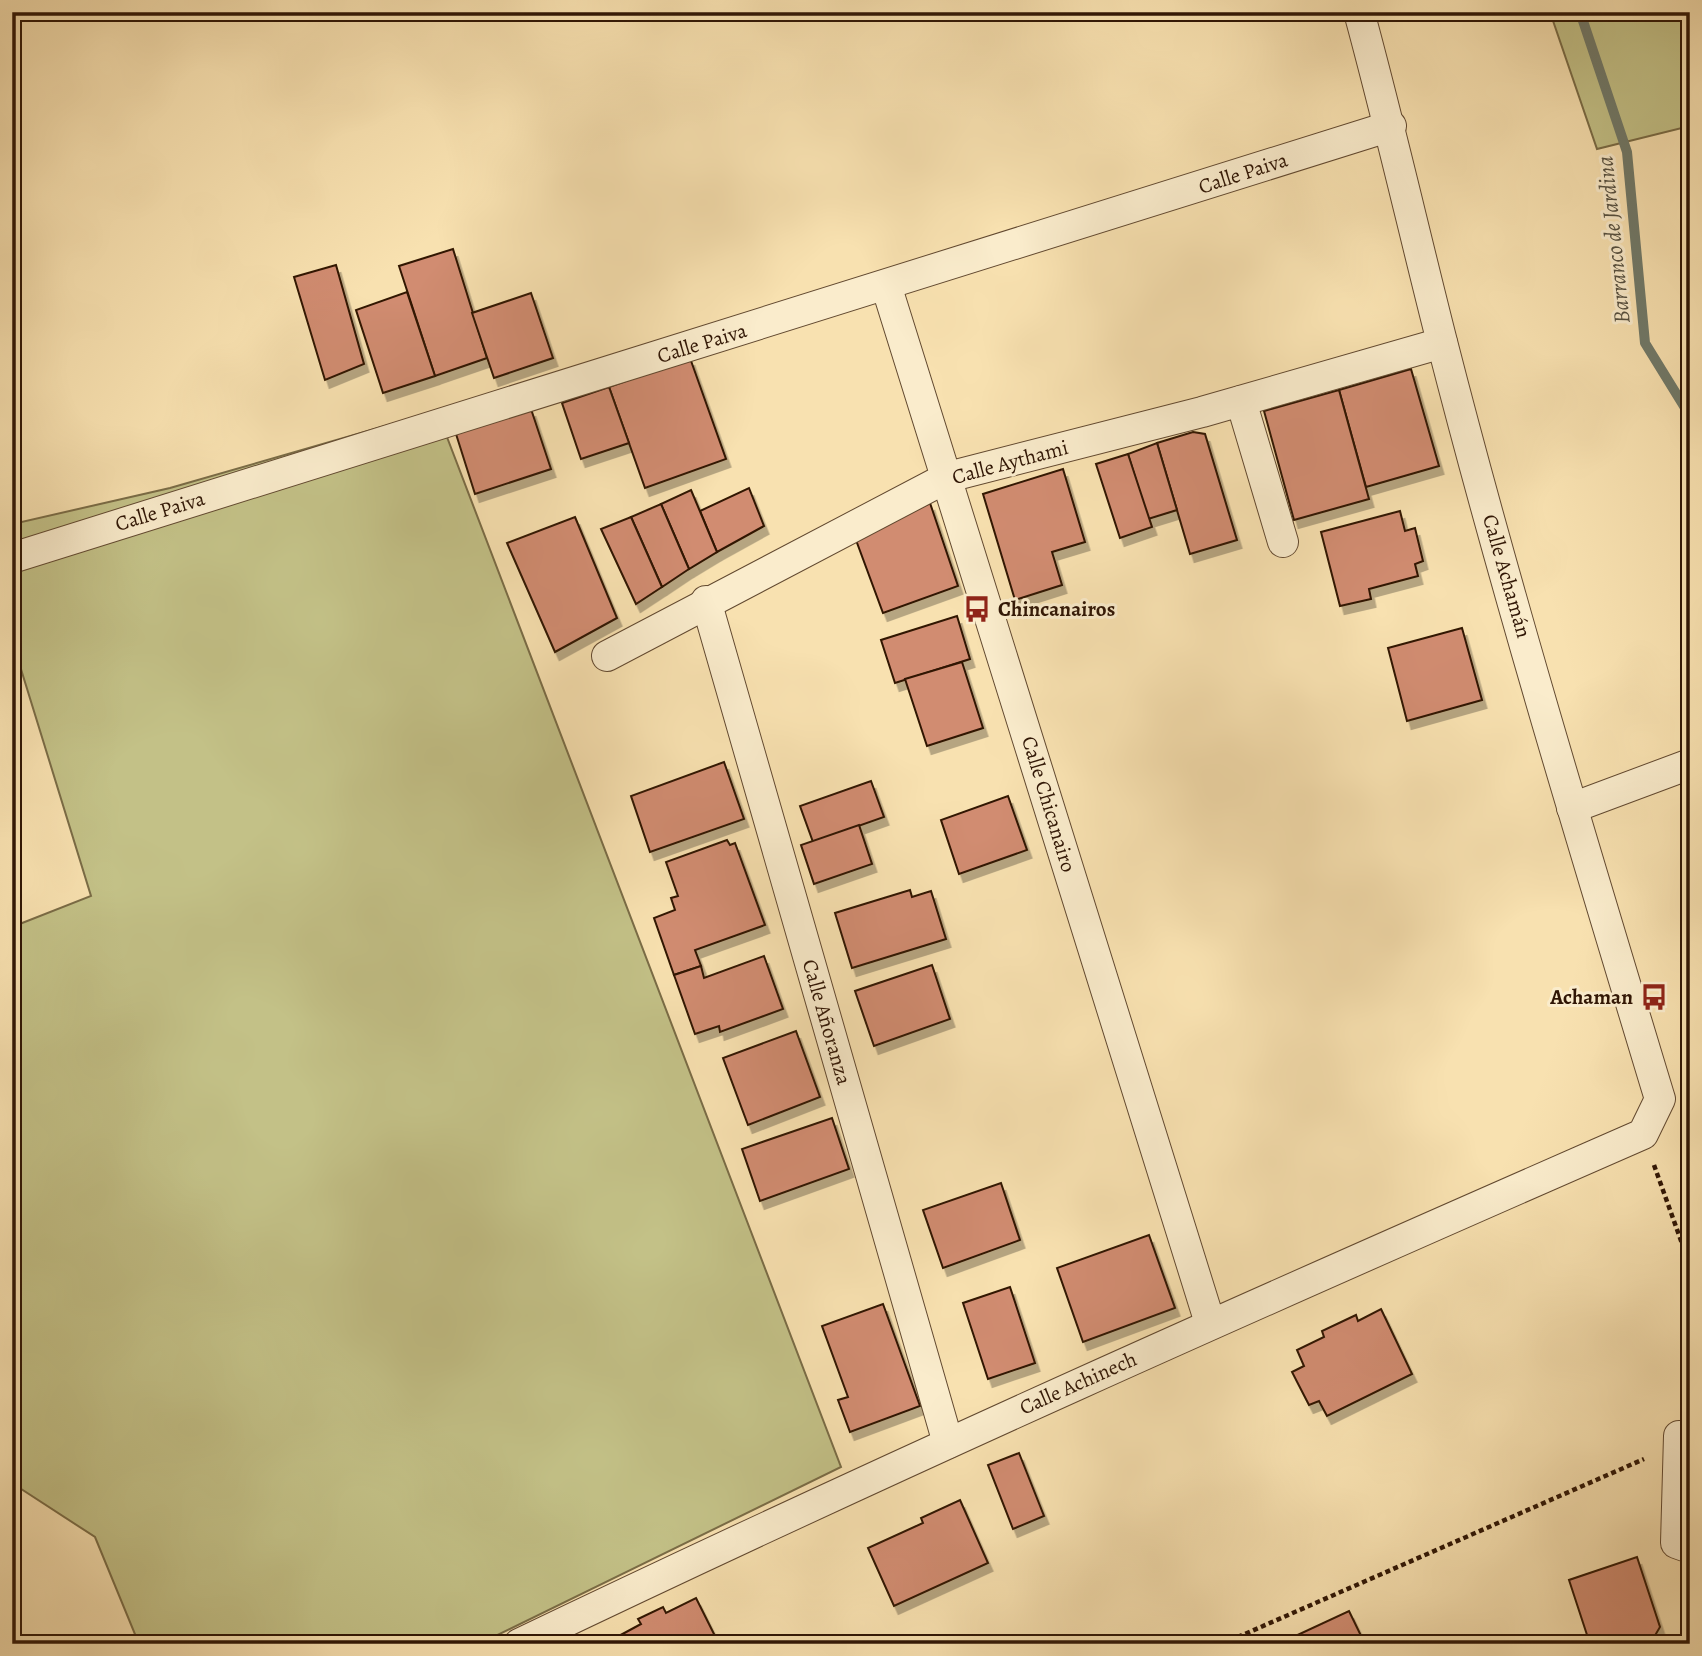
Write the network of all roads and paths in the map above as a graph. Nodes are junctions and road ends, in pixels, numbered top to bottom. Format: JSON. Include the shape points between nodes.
{"nodes":[{"id":1,"x":1359,"y":12,"type":"edge"},
{"id":2,"x":1391,"y":126,"type":"junction"},
{"id":3,"x":887,"y":285,"type":"junction"},
{"id":4,"x":1443,"y":343,"type":"junction"},
{"id":5,"x":1241,"y":401,"type":"junction"},
{"id":6,"x":948,"y":477,"type":"junction"},
{"id":7,"x":1283,"y":542,"type":"dead end"},
{"id":8,"x":12,"y":558,"type":"edge"},
{"id":9,"x":706,"y":601,"type":"junction"},
{"id":10,"x":607,"y":656,"type":"dead end"},
{"id":11,"x":1690,"y":764,"type":"edge"},
{"id":12,"x":1572,"y":808,"type":"junction"},
{"id":13,"x":1643,"y":1134,"type":"junction"},
{"id":14,"x":1690,"y":1266,"type":"edge"},
{"id":15,"x":1210,"y":1323,"type":"junction"},
{"id":16,"x":1679,"y":1436,"type":"joint"},
{"id":17,"x":948,"y":1443,"type":"junction"},
{"id":18,"x":1690,"y":1548,"type":"edge"},
{"id":19,"x":519,"y":1644,"type":"edge"},
{"id":20,"x":1222,"y":1644,"type":"edge"}],
"edges":[{"from":1,"to":2,"type":"street","name":"Calle Achamán"},
{"from":2,"to":3,"type":"street","name":"Calle Paiva"},
{"from":2,"to":4,"type":"street","name":"Calle Achamán"},
{"from":3,"to":6,"type":"street","name":"Calle Chicanairo"},
{"from":3,"to":8,"type":"street","name":"Calle Paiva"},
{"from":4,"to":5,"type":"street","name":"Calle Aythami"},
{"from":4,"to":12,"type":"street","name":"Calle Achamán"},
{"from":5,"to":6,"type":"street","name":"Calle Aythami"},
{"from":5,"to":7,"type":"street"},
{"from":6,"to":9,"type":"street","name":"Calle Aythami"},
{"from":6,"to":15,"type":"street","name":"Calle Chicanairo"},
{"from":9,"to":10,"type":"street","name":"Calle Aythami"},
{"from":9,"to":17,"type":"street","name":"Calle Añoranza"},
{"from":11,"to":12,"type":"street"},
{"from":12,"to":13,"type":"street","name":"Calle Achamán","via":[[1660,1099]]},
{"from":13,"to":14,"type":"path"},
{"from":13,"to":15,"type":"street","name":"Calle Achinech"},
{"from":15,"to":17,"type":"street","name":"Calle Achinech"},
{"from":16,"to":18,"type":"street","via":[[1676,1542]]},
{"from":16,"to":20,"type":"path","via":[[1664,1450]]},
{"from":17,"to":19,"type":"street","name":"Calle Achinech"}]}
